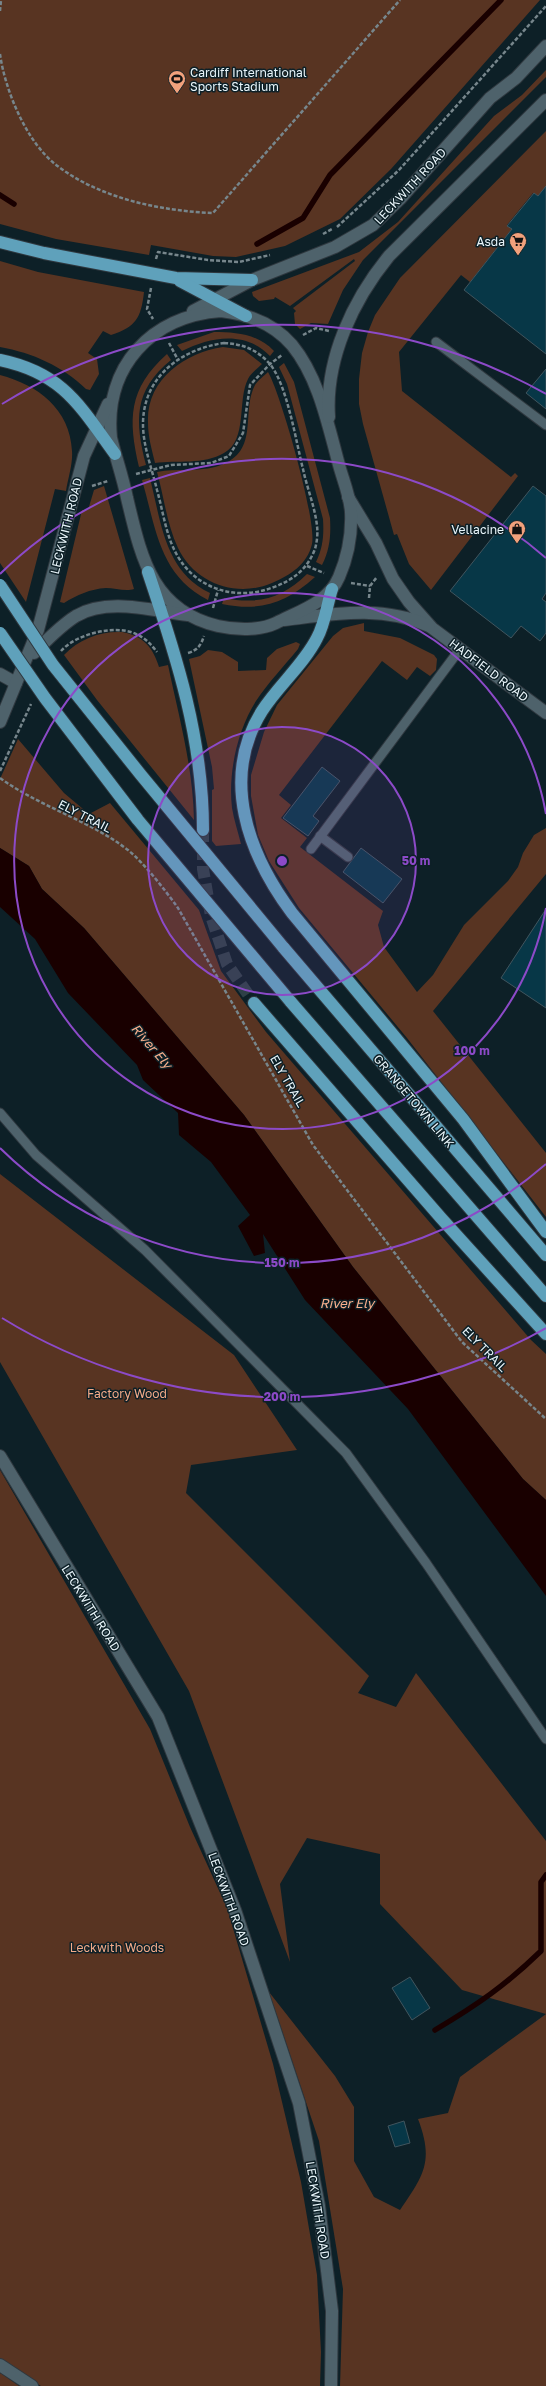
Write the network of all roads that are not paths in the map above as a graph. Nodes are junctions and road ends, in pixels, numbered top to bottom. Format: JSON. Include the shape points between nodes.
{"nodes":[{"id":1,"x":546,"y":46,"type":"edge"},
{"id":2,"x":546,"y":100,"type":"edge"},
{"id":3,"x":0,"y":242,"type":"edge"},
{"id":4,"x":176,"y":278,"type":"junction"},
{"id":5,"x":252,"y":280,"type":"junction"},
{"id":6,"x":216,"y":298,"type":"junction"},
{"id":7,"x":246,"y":316,"type":"junction"},
{"id":8,"x":182,"y":318,"type":"junction"},
{"id":9,"x":436,"y":342,"type":"dead end"},
{"id":10,"x":0,"y":360,"type":"edge"},
{"id":11,"x":112,"y":394,"type":"junction"},
{"id":12,"x":546,"y":426,"type":"edge"},
{"id":13,"x":96,"y":428,"type":"junction"},
{"id":14,"x":330,"y":430,"type":"junction"},
{"id":15,"x":115,"y":454,"type":"junction"},
{"id":16,"x":348,"y":495,"type":"junction"},
{"id":17,"x":148,"y":572,"type":"junction"},
{"id":18,"x":0,"y":585,"type":"edge"},
{"id":19,"x":332,"y":589,"type":"junction"},
{"id":20,"x":161,"y":612,"type":"junction"},
{"id":21,"x":324,"y":615,"type":"junction"},
{"id":22,"x":193,"y":616,"type":"junction"},
{"id":23,"x":279,"y":621,"type":"junction"},
{"id":24,"x":432,"y":628,"type":"junction"},
{"id":25,"x":0,"y":633,"type":"edge"},
{"id":26,"x":460,"y":649,"type":"junction"},
{"id":27,"x":26,"y":660,"type":"junction"},
{"id":28,"x":0,"y":674,"type":"edge"},
{"id":29,"x":16,"y":684,"type":"junction"},
{"id":30,"x":546,"y":713,"type":"edge"},
{"id":31,"x":2,"y":719,"type":"edge"},
{"id":32,"x":204,"y":830,"type":"tunnel mouth"},
{"id":33,"x":320,"y":836,"type":"junction"},
{"id":34,"x":310,"y":849,"type":"dead end"},
{"id":35,"x":348,"y":857,"type":"dead end"},
{"id":36,"x":254,"y":1003,"type":"tunnel mouth"},
{"id":37,"x":0,"y":1113,"type":"edge"},
{"id":38,"x":546,"y":1232,"type":"edge"},
{"id":39,"x":546,"y":1255,"type":"edge"},
{"id":40,"x":546,"y":1296,"type":"edge"},
{"id":41,"x":546,"y":1334,"type":"edge"},
{"id":42,"x":0,"y":1456,"type":"edge"},
{"id":43,"x":546,"y":1739,"type":"edge"},
{"id":44,"x":0,"y":2365,"type":"edge"},
{"id":45,"x":32,"y":2386,"type":"edge"},
{"id":46,"x":331,"y":2386,"type":"edge"}],
"edges":[{"from":1,"to":5,"type":"main road","name":"LECKWITH ROAD","via":[[516,78],[490,98],[400,199],[373,225],[335,247]]},
{"from":2,"to":14,"type":"main road","via":[[389,256],[369,283],[352,313],[334,362],[329,411]]},
{"from":3,"to":4,"type":"main road"},
{"from":4,"to":5,"type":"main road"},
{"from":4,"to":6,"type":"main road"},
{"from":5,"to":6,"type":"main road","name":"LECKWITH ROAD"},
{"from":6,"to":7,"type":"main road"},
{"from":6,"to":8,"type":"main road","name":"LECKWITH ROAD"},
{"from":7,"to":8,"type":"main road","via":[[221,311]]},
{"from":7,"to":14,"type":"main road","via":[[268,325],[292,345],[312,381]]},
{"from":8,"to":11,"type":"main road","name":"LECKWITH ROAD","via":[[150,337],[130,356],[118,376]]},
{"from":9,"to":12,"type":"lane"},
{"from":10,"to":13,"type":"main road","via":[[37,372],[59,384],[78,403]]},
{"from":11,"to":13,"type":"main road","name":"LECKWITH ROAD"},
{"from":11,"to":15,"type":"main road","via":[[109,419]]},
{"from":13,"to":15,"type":"main road"},
{"from":13,"to":27,"type":"main road","name":"LECKWITH ROAD","via":[[84,456],[50,591]]},
{"from":14,"to":16,"type":"main road"},
{"from":15,"to":17,"type":"main road"},
{"from":16,"to":19,"type":"main road","via":[[351,532],[343,566]]},
{"from":16,"to":24,"type":"main road","via":[[376,543],[396,585]]},
{"from":17,"to":20,"type":"main road"},
{"from":17,"to":22,"type":"main road","via":[[165,596]]},
{"from":18,"to":39,"type":"main road","name":"GRANGETOWN LINK","bridge":true,"via":[[53,665],[141,775],[283,947]]},
{"from":19,"to":21,"type":"main road"},
{"from":19,"to":23,"type":"main road","via":[[309,607]]},
{"from":20,"to":22,"type":"main road","name":"LECKWITH ROAD"},
{"from":20,"to":27,"type":"main road","name":"LECKWITH ROAD","via":[[121,607],[90,610],[61,627]]},
{"from":20,"to":32,"type":"main road","via":[[176,656],[196,739],[202,777]]},
{"from":21,"to":23,"type":"main road"},
{"from":21,"to":24,"type":"main road","via":[[353,612],[391,614]]},
{"from":21,"to":38,"type":"main road","via":[[317,639],[263,710],[249,738],[241,786],[244,817],[255,852],[277,893],[292,913],[463,1120]]},
{"from":22,"to":23,"type":"main road","via":[[208,624],[229,628],[250,629]]},
{"from":24,"to":26,"type":"main road","name":"HADFIELD ROAD"},
{"from":25,"to":40,"type":"main road","bridge":true,"via":[[45,698],[138,820],[290,1001]]},
{"from":26,"to":30,"type":"main road","name":"HADFIELD ROAD"},
{"from":26,"to":33,"type":"lane"},
{"from":27,"to":29,"type":"main road","name":"LECKWITH ROAD"},
{"from":28,"to":29,"type":"main road"},
{"from":29,"to":31,"type":"main road","name":"LECKWITH ROAD"},
{"from":33,"to":34,"type":"lane"},
{"from":33,"to":35,"type":"lane"},
{"from":36,"to":41,"type":"main road","via":[[441,1218]]},
{"from":37,"to":43,"type":"lane","via":[[36,1155],[145,1250],[346,1453],[426,1563]]},
{"from":42,"to":46,"type":"main road","name":"LECKWITH ROAD","via":[[158,1717],[235,1910],[299,2103],[319,2206],[332,2311]]},
{"from":44,"to":45,"type":"main road"}]}
